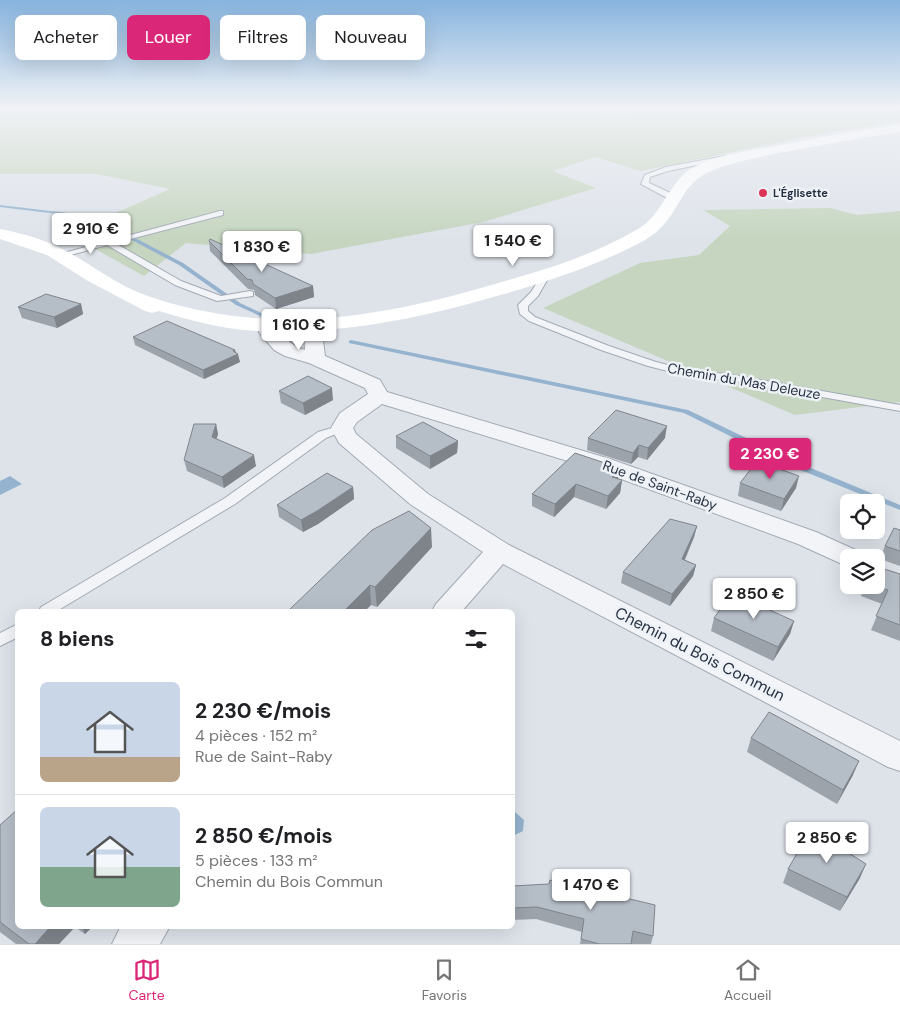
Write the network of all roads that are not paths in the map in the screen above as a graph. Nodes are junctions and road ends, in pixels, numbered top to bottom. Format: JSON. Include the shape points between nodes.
{"nodes":[{"id":1,"x":764,"y":152,"type":"edge"},
{"id":2,"x":750,"y":155,"type":"junction"},
{"id":3,"x":674,"y":197,"type":"junction"},
{"id":4,"x":220,"y":213,"type":"dead end"},
{"id":5,"x":0,"y":234,"type":"edge"},
{"id":6,"x":0,"y":238,"type":"edge"},
{"id":7,"x":111,"y":242,"type":"junction"},
{"id":8,"x":31,"y":243,"type":"junction"},
{"id":9,"x":60,"y":255,"type":"junction"},
{"id":10,"x":546,"y":275,"type":"junction"},
{"id":11,"x":250,"y":294,"type":"edge"},
{"id":12,"x":137,"y":299,"type":"junction"},
{"id":13,"x":463,"y":300,"type":"junction"},
{"id":14,"x":268,"y":332,"type":"junction"},
{"id":15,"x":313,"y":333,"type":"junction"},
{"id":16,"x":316,"y":359,"type":"junction"},
{"id":17,"x":379,"y":396,"type":"junction"},
{"id":18,"x":900,"y":408,"type":"edge"},
{"id":19,"x":342,"y":428,"type":"junction"},
{"id":20,"x":500,"y":551,"type":"junction"},
{"id":21,"x":840,"y":553,"type":"edge"},
{"id":22,"x":49,"y":609,"type":"edge"},
{"id":23,"x":448,"y":609,"type":"edge"},
{"id":24,"x":15,"y":631,"type":"edge"},
{"id":25,"x":0,"y":640,"type":"edge"},
{"id":26,"x":896,"y":747,"type":"edge"},
{"id":27,"x":147,"y":929,"type":"edge"},
{"id":28,"x":132,"y":944,"type":"edge"}],
"edges":[{"from":1,"to":2,"type":"main road"},
{"from":2,"to":3,"type":"main road","via":[[692,174]]},
{"from":2,"to":3,"type":"lane","via":[[666,169],[647,176],[645,184]]},
{"from":3,"to":10,"type":"main road","via":[[655,226],[636,238]]},
{"from":4,"to":7,"type":"lane"},
{"from":5,"to":8,"type":"main road"},
{"from":6,"to":8,"type":"main road"},
{"from":7,"to":9,"type":"lane"},
{"from":7,"to":11,"type":"lane","via":[[178,283],[220,299]]},
{"from":8,"to":9,"type":"main road"},
{"from":9,"to":12,"type":"main road"},
{"from":10,"to":13,"type":"main road"},
{"from":10,"to":18,"type":"lane","name":"Chemin du Mas Deleuze","via":[[535,294],[523,305],[523,312],[532,319],[605,348],[691,374],[726,377]]},
{"from":12,"to":13,"type":"main road","via":[[226,321],[259,325],[332,324]]},
{"from":12,"to":14,"type":"main road","via":[[168,313],[213,326]]},
{"from":13,"to":15,"type":"main road","via":[[437,311],[364,329]]},
{"from":14,"to":15,"type":"main road"},
{"from":14,"to":16,"type":"street","via":[[281,346]]},
{"from":15,"to":16,"type":"street"},
{"from":16,"to":17,"type":"street","via":[[373,384]]},
{"from":17,"to":19,"type":"street","via":[[348,418]]},
{"from":17,"to":21,"type":"street","name":"Rue de Saint-Raby","via":[[602,464],[808,538]]},
{"from":19,"to":20,"type":"street","name":"Chemin du Bois Commun","via":[[347,438],[419,499]]},
{"from":19,"to":22,"type":"lane","via":[[322,435],[230,501]]},
{"from":20,"to":23,"type":"street"},
{"from":20,"to":26,"type":"street","name":"Chemin du Bois Commun"},
{"from":24,"to":25,"type":"lane"},
{"from":27,"to":28,"type":"street"}]}
